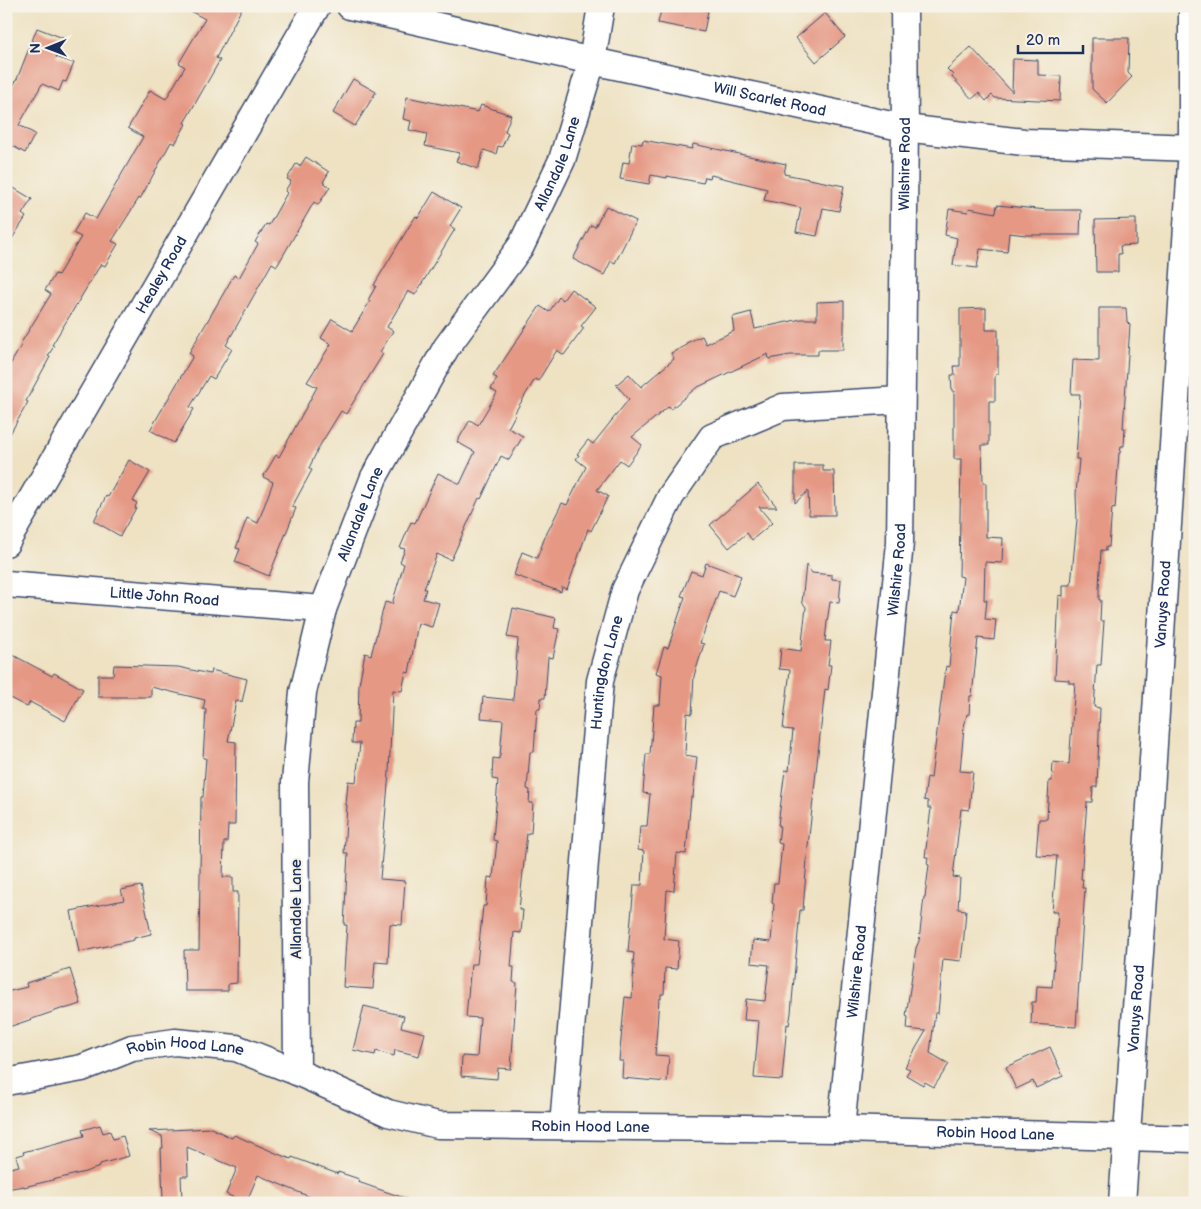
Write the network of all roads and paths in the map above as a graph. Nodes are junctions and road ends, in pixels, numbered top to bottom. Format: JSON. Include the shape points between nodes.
{"nodes":[{"id":1,"x":317,"y":6,"type":"edge"},
{"id":2,"x":350,"y":6,"type":"edge"},
{"id":3,"x":601,"y":6,"type":"edge"},
{"id":4,"x":904,"y":6,"type":"edge"},
{"id":5,"x":1192,"y":6,"type":"edge"},
{"id":6,"x":592,"y":61,"type":"junction"},
{"id":7,"x":905,"y":128,"type":"junction"},
{"id":8,"x":1193,"y":148,"type":"edge"},
{"id":9,"x":900,"y":400,"type":"junction"},
{"id":10,"x":6,"y":544,"type":"edge"},
{"id":11,"x":6,"y":584,"type":"edge"},
{"id":12,"x":323,"y":609,"type":"junction"},
{"id":13,"x":297,"y":1072,"type":"junction"},
{"id":14,"x":6,"y":1082,"type":"edge"},
{"id":15,"x":563,"y":1126,"type":"junction"},
{"id":16,"x":841,"y":1129,"type":"junction"},
{"id":17,"x":1128,"y":1138,"type":"junction"},
{"id":18,"x":1195,"y":1138,"type":"edge"},
{"id":19,"x":1122,"y":1203,"type":"edge"}],
"edges":[{"from":1,"to":10,"type":"street","name":"Healey Road"},
{"from":2,"to":6,"type":"street","name":"Will Scarlet Road"},
{"from":3,"to":6,"type":"street","name":"Allandale Lane"},
{"from":4,"to":7,"type":"street","name":"Wilshire Road"},
{"from":5,"to":8,"type":"street","name":"Vanuys Road"},
{"from":6,"to":7,"type":"street","name":"Will Scarlet Road"},
{"from":6,"to":12,"type":"street","name":"Allandale Lane","via":[[562,160],[521,246],[446,348],[374,477]]},
{"from":7,"to":8,"type":"street","name":"Will Scarlet Road","via":[[1024,142]]},
{"from":7,"to":9,"type":"street","name":"Wilshire Road"},
{"from":8,"to":17,"type":"street","name":"Vanuys Road"},
{"from":9,"to":15,"type":"street","name":"Huntingdon Lane","via":[[784,407],[712,437],[671,496],[625,590],[600,681]]},
{"from":9,"to":16,"type":"street","name":"Wilshire Road","via":[[900,543]]},
{"from":11,"to":12,"type":"street","name":"Little John Road"},
{"from":12,"to":13,"type":"street","name":"Allandale Lane","via":[[304,692],[295,782]]},
{"from":13,"to":14,"type":"street","name":"Robin Hood Lane","via":[[236,1048],[175,1042],[132,1048],[82,1068]]},
{"from":13,"to":15,"type":"street","name":"Robin Hood Lane","via":[[388,1113],[438,1126]]},
{"from":15,"to":16,"type":"street","name":"Robin Hood Lane"},
{"from":16,"to":17,"type":"street","name":"Robin Hood Lane"},
{"from":17,"to":18,"type":"street","name":"Robin Hood Lane"},
{"from":17,"to":19,"type":"street","name":"Vanuys Road"}]}
